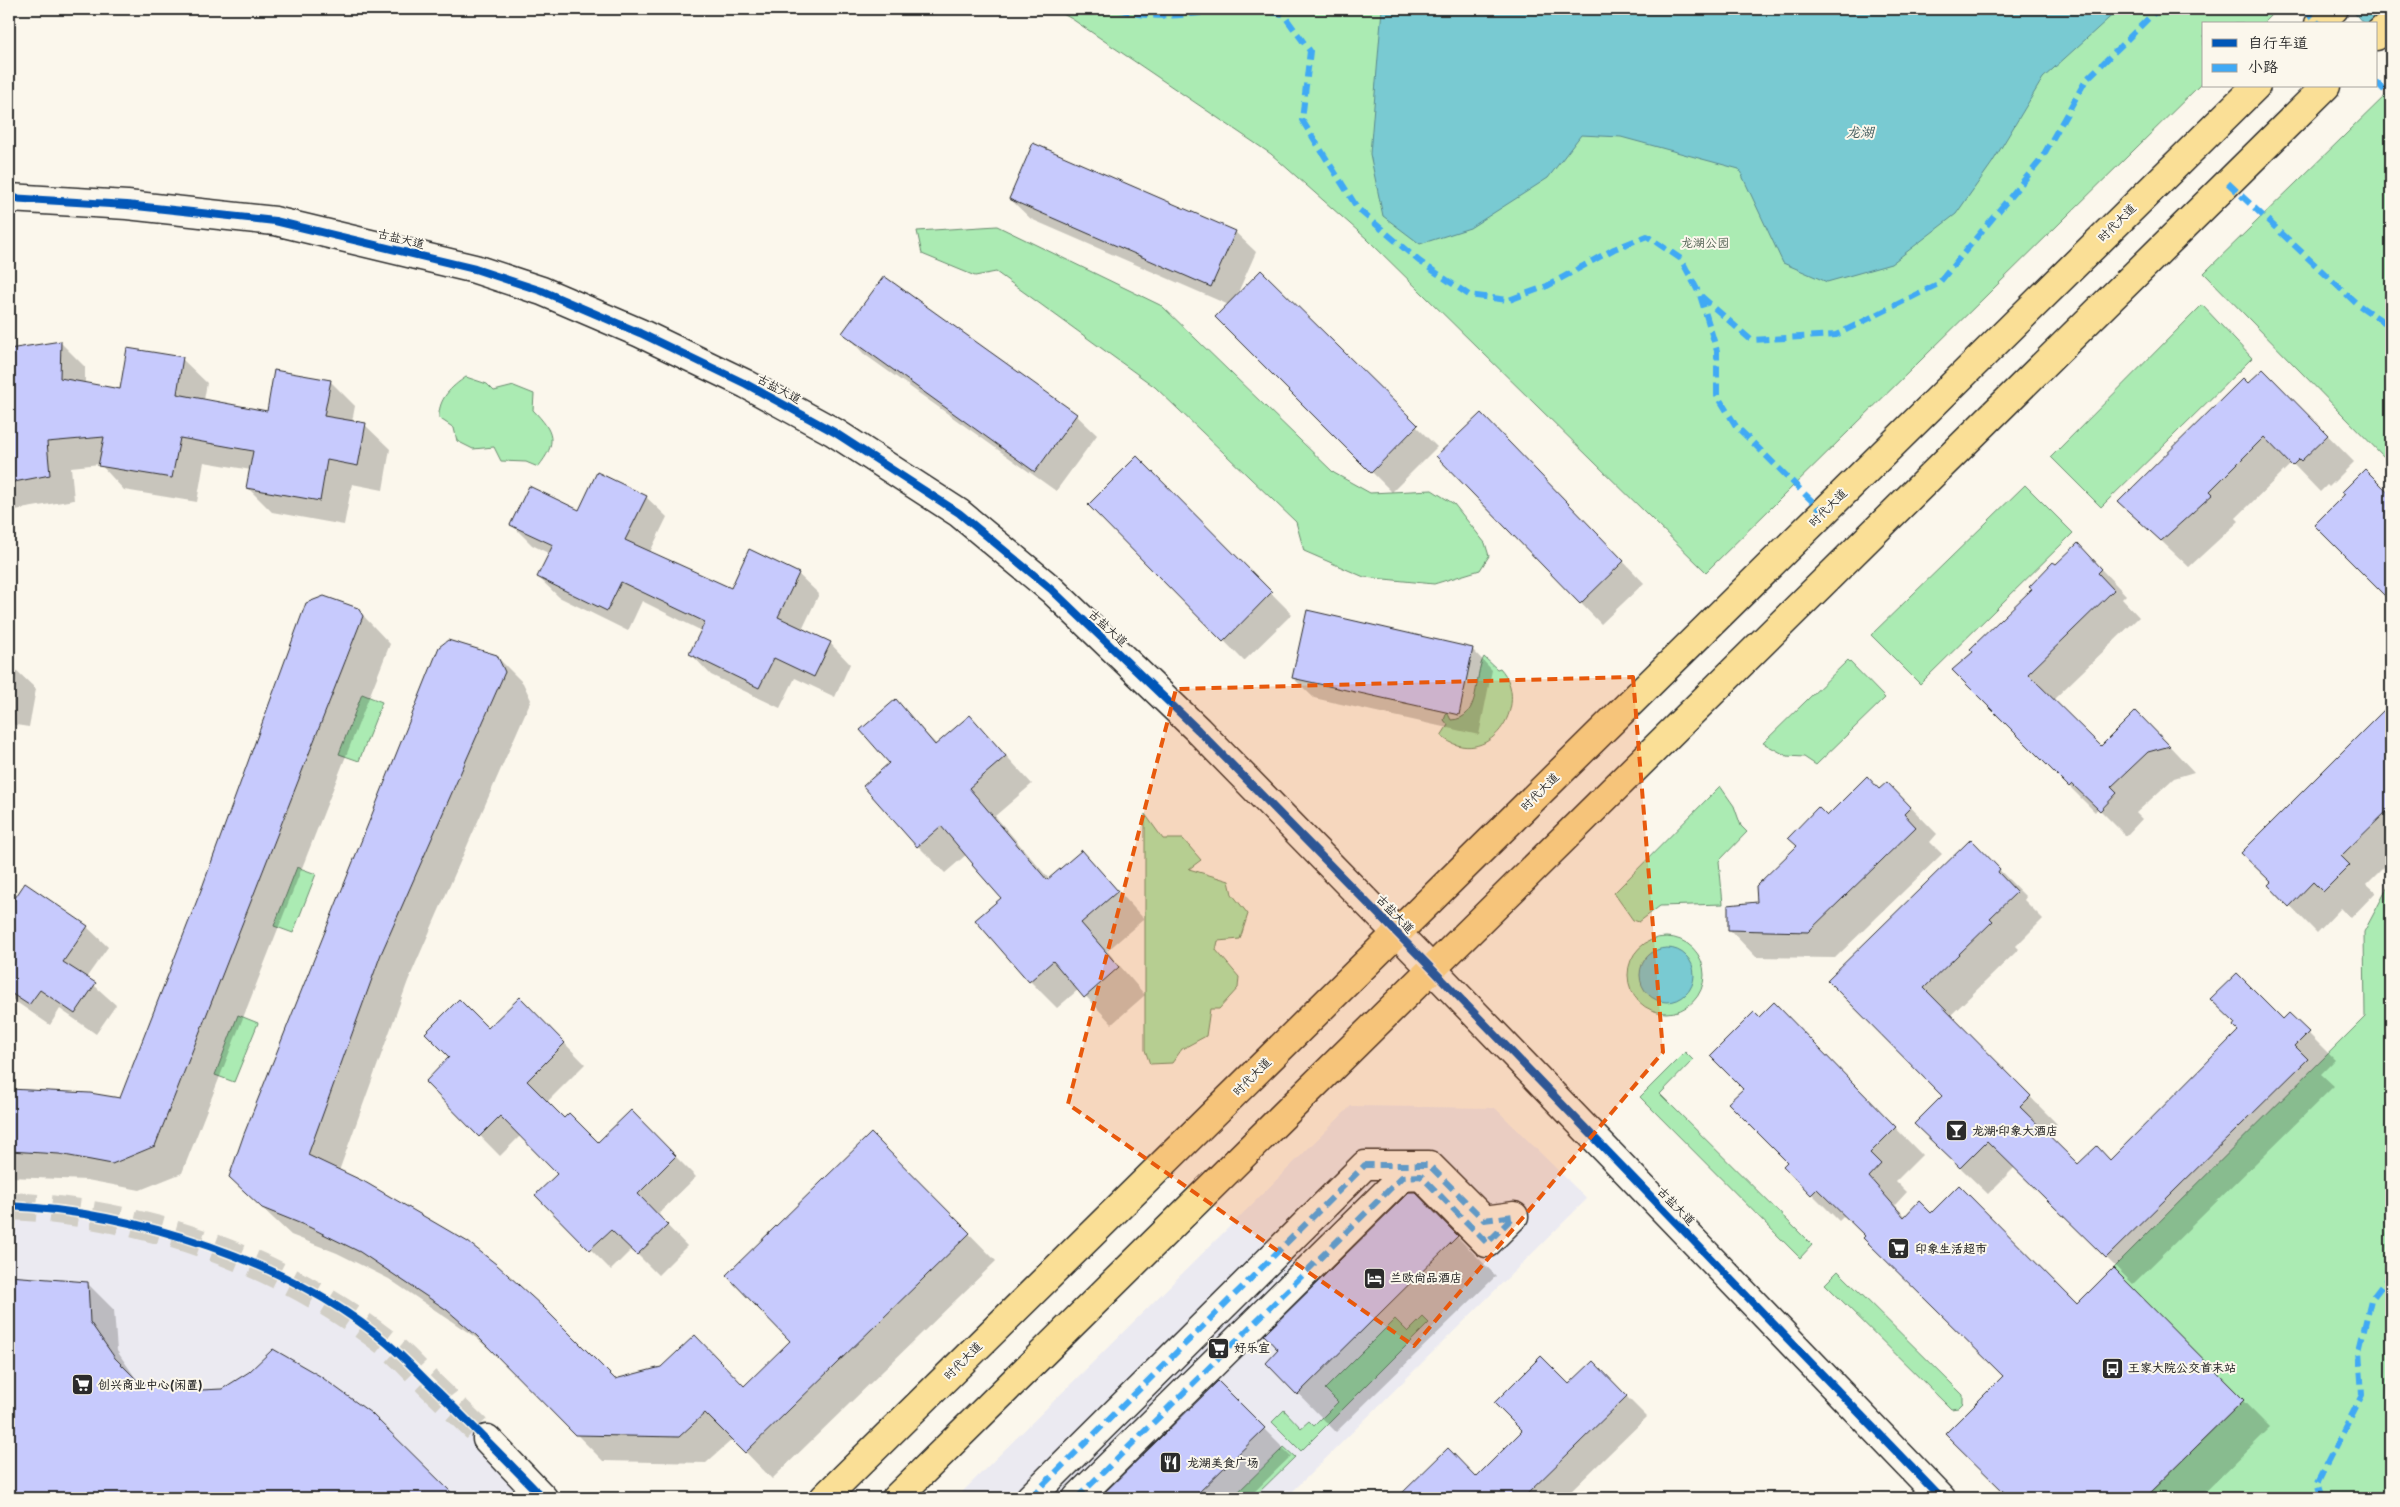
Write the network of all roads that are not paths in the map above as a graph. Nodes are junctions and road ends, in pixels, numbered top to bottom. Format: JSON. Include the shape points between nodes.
{"nodes":[{"id":1,"x":2334,"y":9,"type":"edge"},
{"id":2,"x":2321,"y":22,"type":"edge"},
{"id":3,"x":2391,"y":22,"type":"edge"},
{"id":4,"x":2378,"y":34,"type":"edge"},
{"id":5,"x":2254,"y":88,"type":"edge"},
{"id":6,"x":2321,"y":91,"type":"edge"},
{"id":7,"x":9,"y":198,"type":"edge"},
{"id":8,"x":1397,"y":933,"type":"junction"},
{"id":9,"x":1432,"y":969,"type":"junction"},
{"id":10,"x":487,"y":1439,"type":"tunnel mouth"},
{"id":11,"x":543,"y":1498,"type":"edge"},
{"id":12,"x":824,"y":1498,"type":"edge"},
{"id":13,"x":896,"y":1498,"type":"edge"},
{"id":14,"x":1030,"y":1498,"type":"edge"},
{"id":15,"x":1077,"y":1498,"type":"edge"},
{"id":16,"x":1941,"y":1498,"type":"edge"}],
"edges":[{"from":1,"to":2,"type":"main road"},
{"from":3,"to":4,"type":"main road"},
{"from":5,"to":8,"type":"main road","name":"时代大道"},
{"from":6,"to":9,"type":"main road"},
{"from":7,"to":8,"type":"street","name":"古盐大道","via":[[127,204],[275,221],[466,267],[542,291],[746,384],[834,432],[959,513],[1030,572],[1198,730]]},
{"from":8,"to":9,"type":"street","name":"古盐大道"},
{"from":8,"to":12,"type":"main road","name":"时代大道"},
{"from":9,"to":13,"type":"main road"},
{"from":9,"to":16,"type":"street","name":"古盐大道"},
{"from":10,"to":11,"type":"street"},
{"from":14,"to":15,"type":"street","via":[[1365,1165],[1429,1165],[1484,1220],[1514,1216],[1486,1243],[1421,1176],[1402,1177]]}]}
